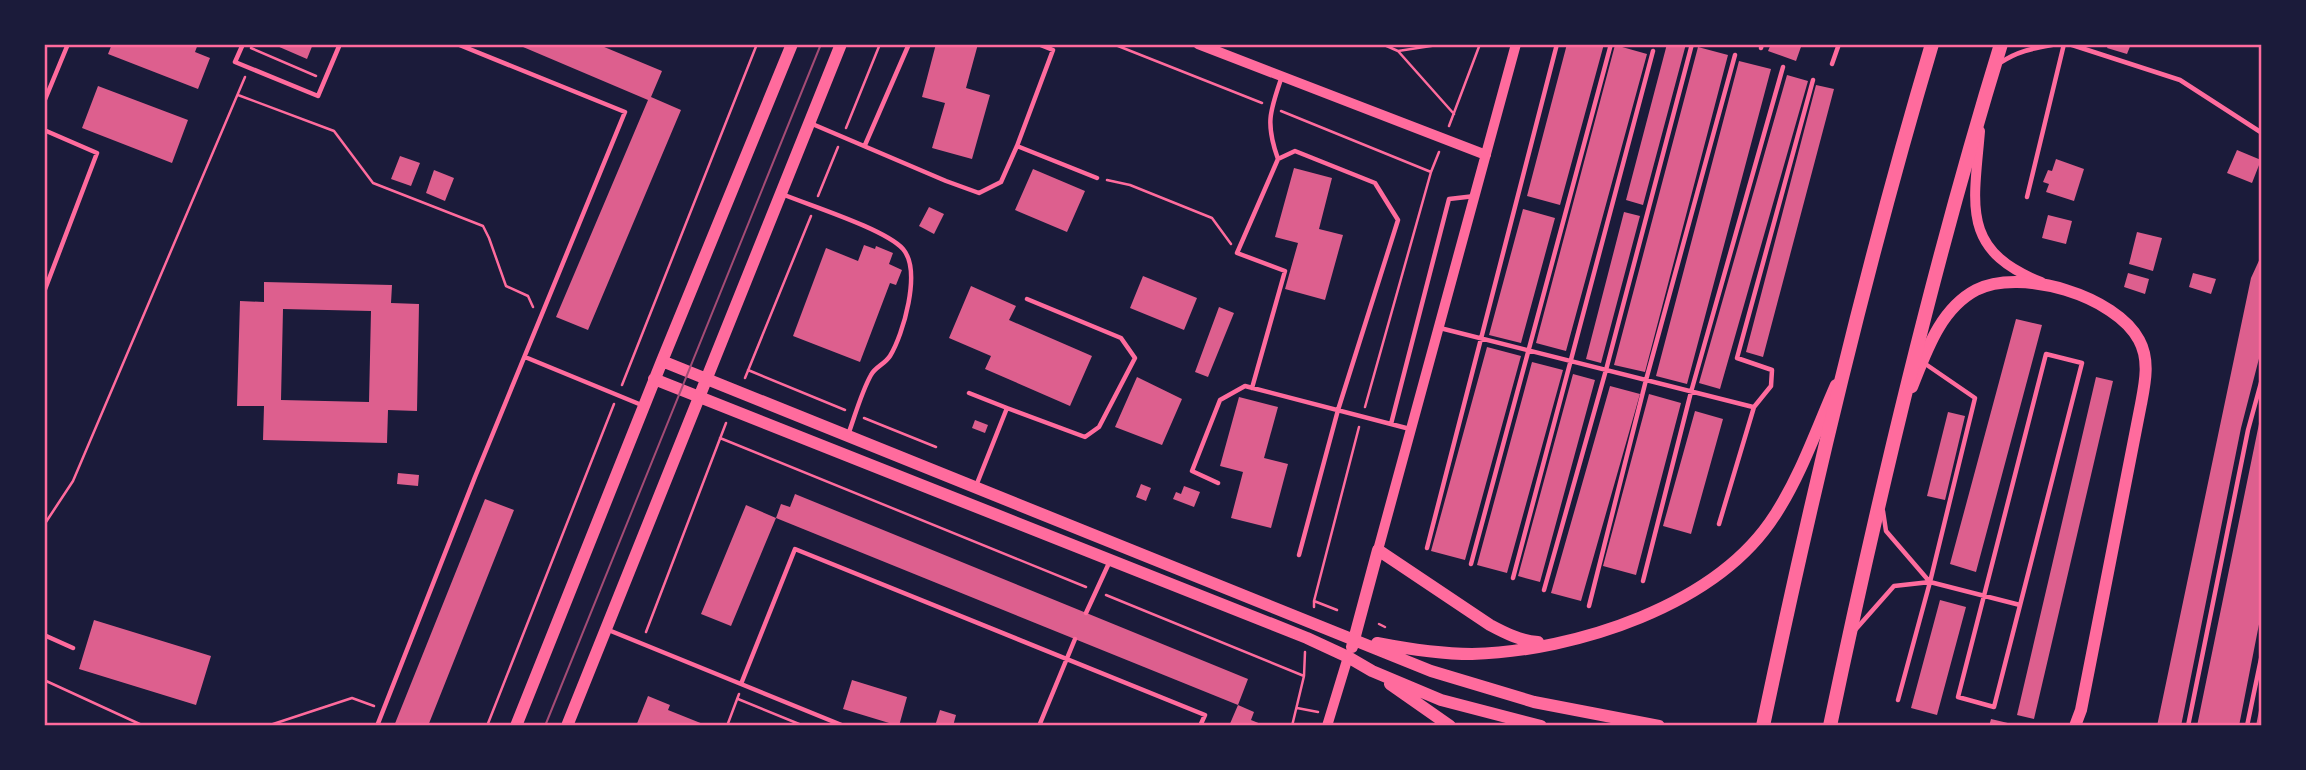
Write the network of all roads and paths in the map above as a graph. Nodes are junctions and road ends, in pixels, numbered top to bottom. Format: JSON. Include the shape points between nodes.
{"nodes":[{"id":1,"x":68,"y":44,"type":"edge"},
{"id":2,"x":243,"y":44,"type":"edge"},
{"id":3,"x":340,"y":44,"type":"edge"},
{"id":4,"x":457,"y":44,"type":"edge"},
{"id":5,"x":792,"y":44,"type":"edge"},
{"id":6,"x":841,"y":44,"type":"edge"},
{"id":7,"x":880,"y":44,"type":"edge"},
{"id":8,"x":909,"y":44,"type":"edge"},
{"id":9,"x":1038,"y":44,"type":"edge"},
{"id":10,"x":1198,"y":44,"type":"edge"},
{"id":11,"x":1382,"y":44,"type":"edge"},
{"id":12,"x":1444,"y":44,"type":"edge"},
{"id":13,"x":1480,"y":44,"type":"edge"},
{"id":14,"x":1516,"y":44,"type":"edge"},
{"id":15,"x":1557,"y":44,"type":"edge"},
{"id":16,"x":1611,"y":44,"type":"edge"},
{"id":17,"x":1692,"y":44,"type":"edge"},
{"id":18,"x":1839,"y":44,"type":"edge"},
{"id":19,"x":1932,"y":44,"type":"edge"},
{"id":20,"x":2001,"y":44,"type":"edge"},
{"id":21,"x":2057,"y":44,"type":"edge"},
{"id":22,"x":2064,"y":44,"type":"edge"},
{"id":23,"x":2069,"y":44,"type":"edge"},
{"id":24,"x":1398,"y":51,"type":"junction"},
{"id":25,"x":1653,"y":51,"type":"dead end"},
{"id":26,"x":1735,"y":55,"type":"dead end"},
{"id":27,"x":1832,"y":64,"type":"dead end"},
{"id":28,"x":1783,"y":67,"type":"dead end"},
{"id":29,"x":1994,"y":67,"type":"junction"},
{"id":30,"x":249,"y":68,"type":"junction"},
{"id":31,"x":1282,"y":76,"type":"junction"},
{"id":32,"x":325,"y":80,"type":"junction"},
{"id":33,"x":1813,"y":80,"type":"dead end"},
{"id":34,"x":238,"y":95,"type":"junction"},
{"id":35,"x":44,"y":102,"type":"edge"},
{"id":36,"x":1982,"y":107,"type":"junction"},
{"id":37,"x":1454,"y":114,"type":"junction"},
{"id":38,"x":809,"y":122,"type":"junction"},
{"id":39,"x":44,"y":130,"type":"edge"},
{"id":40,"x":2262,"y":134,"type":"edge"},
{"id":41,"x":843,"y":136,"type":"junction"},
{"id":42,"x":1444,"y":139,"type":"junction"},
{"id":43,"x":866,"y":145,"type":"junction"},
{"id":44,"x":1017,"y":146,"type":"junction"},
{"id":45,"x":1486,"y":155,"type":"junction"},
{"id":46,"x":1278,"y":159,"type":"junction"},
{"id":47,"x":1097,"y":178,"type":"joint"},
{"id":48,"x":780,"y":193,"type":"junction"},
{"id":49,"x":1475,"y":196,"type":"junction"},
{"id":50,"x":2027,"y":197,"type":"dead end"},
{"id":51,"x":814,"y":207,"type":"junction"},
{"id":52,"x":1237,"y":253,"type":"junction"},
{"id":53,"x":2053,"y":287,"type":"junction"},
{"id":54,"x":44,"y":292,"type":"edge"},
{"id":55,"x":1027,"y":299,"type":"dead end"},
{"id":56,"x":539,"y":323,"type":"junction"},
{"id":57,"x":1439,"y":328,"type":"junction"},
{"id":58,"x":1481,"y":338,"type":"junction"},
{"id":59,"x":1528,"y":350,"type":"junction"},
{"id":60,"x":525,"y":356,"type":"junction"},
{"id":61,"x":1918,"y":359,"type":"junction"},
{"id":62,"x":662,"y":360,"type":"junction"},
{"id":63,"x":1570,"y":361,"type":"junction"},
{"id":64,"x":1844,"y":366,"type":"junction"},
{"id":65,"x":748,"y":370,"type":"junction"},
{"id":66,"x":1606,"y":370,"type":"junction"},
{"id":67,"x":706,"y":378,"type":"junction"},
{"id":68,"x":654,"y":379,"type":"junction"},
{"id":69,"x":2262,"y":379,"type":"edge"},
{"id":70,"x":1646,"y":380,"type":"junction"},
{"id":71,"x":1252,"y":387,"type":"junction"},
{"id":72,"x":1691,"y":391,"type":"junction"},
{"id":73,"x":739,"y":392,"type":"junction"},
{"id":74,"x":969,"y":393,"type":"dead end"},
{"id":75,"x":699,"y":396,"type":"junction"},
{"id":76,"x":644,"y":407,"type":"junction"},
{"id":77,"x":1754,"y":407,"type":"junction"},
{"id":78,"x":1007,"y":408,"type":"junction"},
{"id":79,"x":731,"y":410,"type":"junction"},
{"id":80,"x":1338,"y":410,"type":"junction"},
{"id":81,"x":856,"y":415,"type":"junction"},
{"id":82,"x":1362,"y":416,"type":"junction"},
{"id":83,"x":1391,"y":424,"type":"junction"},
{"id":84,"x":1411,"y":429,"type":"junction"},
{"id":85,"x":848,"y":436,"type":"junction"},
{"id":86,"x":720,"y":438,"type":"junction"},
{"id":87,"x":936,"y":447,"type":"dead end"},
{"id":88,"x":1219,"y":483,"type":"dead end"},
{"id":89,"x":976,"y":487,"type":"junction"},
{"id":90,"x":1880,"y":496,"type":"junction"},
{"id":91,"x":1719,"y":524,"type":"dead end"},
{"id":92,"x":44,"y":525,"type":"edge"},
{"id":93,"x":1427,"y":548,"type":"dead end"},
{"id":94,"x":1378,"y":550,"type":"junction"},
{"id":95,"x":1299,"y":555,"type":"dead end"},
{"id":96,"x":1110,"y":561,"type":"junction"},
{"id":97,"x":1471,"y":564,"type":"dead end"},
{"id":98,"x":1513,"y":578,"type":"dead end"},
{"id":99,"x":1643,"y":581,"type":"dead end"},
{"id":100,"x":1930,"y":582,"type":"junction"},
{"id":101,"x":1544,"y":590,"type":"dead end"},
{"id":102,"x":1095,"y":591,"type":"junction"},
{"id":103,"x":1984,"y":596,"type":"junction"},
{"id":104,"x":1314,"y":601,"type":"junction"},
{"id":105,"x":2020,"y":605,"type":"junction"},
{"id":106,"x":1588,"y":606,"type":"dead end"},
{"id":107,"x":1314,"y":610,"type":"dead end"},
{"id":108,"x":1337,"y":610,"type":"dead end"},
{"id":109,"x":1086,"y":613,"type":"dead end"},
{"id":110,"x":1379,"y":625,"type":"dead end"},
{"id":111,"x":1385,"y":626,"type":"dead end"},
{"id":112,"x":606,"y":629,"type":"junction"},
{"id":113,"x":44,"y":635,"type":"edge"},
{"id":114,"x":1849,"y":638,"type":"junction"},
{"id":115,"x":1075,"y":639,"type":"dead end"},
{"id":116,"x":1354,"y":639,"type":"junction"},
{"id":117,"x":641,"y":643,"type":"junction"},
{"id":118,"x":1555,"y":643,"type":"junction"},
{"id":119,"x":1306,"y":646,"type":"dead end"},
{"id":120,"x":73,"y":648,"type":"dead end"},
{"id":121,"x":2262,"y":654,"type":"edge"},
{"id":122,"x":1348,"y":657,"type":"junction"},
{"id":123,"x":1067,"y":659,"type":"junction"},
{"id":124,"x":1372,"y":671,"type":"junction"},
{"id":125,"x":1304,"y":676,"type":"junction"},
{"id":126,"x":44,"y":680,"type":"edge"},
{"id":127,"x":741,"y":684,"type":"junction"},
{"id":128,"x":1479,"y":687,"type":"junction"},
{"id":129,"x":738,"y":699,"type":"junction"},
{"id":130,"x":1441,"y":700,"type":"junction"},
{"id":131,"x":1898,"y":700,"type":"dead end"},
{"id":132,"x":1296,"y":708,"type":"junction"},
{"id":133,"x":384,"y":709,"type":"junction"},
{"id":134,"x":1318,"y":712,"type":"dead end"},
{"id":135,"x":144,"y":726,"type":"edge"},
{"id":136,"x":267,"y":726,"type":"edge"},
{"id":137,"x":377,"y":726,"type":"edge"},
{"id":138,"x":516,"y":726,"type":"edge"},
{"id":139,"x":566,"y":726,"type":"edge"},
{"id":140,"x":727,"y":726,"type":"edge"},
{"id":141,"x":804,"y":726,"type":"edge"},
{"id":142,"x":844,"y":726,"type":"edge"},
{"id":143,"x":1039,"y":726,"type":"edge"},
{"id":144,"x":1200,"y":726,"type":"edge"},
{"id":145,"x":1292,"y":726,"type":"edge"},
{"id":146,"x":1327,"y":726,"type":"edge"},
{"id":147,"x":1450,"y":726,"type":"edge"},
{"id":148,"x":1541,"y":726,"type":"edge"},
{"id":149,"x":1659,"y":726,"type":"edge"},
{"id":150,"x":1763,"y":726,"type":"edge"},
{"id":151,"x":1830,"y":726,"type":"edge"},
{"id":152,"x":2077,"y":726,"type":"edge"},
{"id":153,"x":2189,"y":726,"type":"edge"},
{"id":154,"x":2247,"y":726,"type":"edge"}],
"edges":[{"from":1,"to":35,"type":"lane"},
{"from":2,"to":30,"type":"lane","via":[[235,62]]},
{"from":2,"to":32,"type":"path"},
{"from":3,"to":32,"type":"lane"},
{"from":4,"to":56,"type":"lane","via":[[625,112]]},
{"from":5,"to":62,"type":"main road"},
{"from":6,"to":38,"type":"main road"},
{"from":7,"to":41,"type":"path"},
{"from":8,"to":43,"type":"lane"},
{"from":9,"to":44,"type":"lane","via":[[1054,50]]},
{"from":10,"to":31,"type":"street"},
{"from":11,"to":24,"type":"path"},
{"from":12,"to":24,"type":"path"},
{"from":13,"to":37,"type":"path"},
{"from":14,"to":45,"type":"street"},
{"from":15,"to":58,"type":"lane"},
{"from":16,"to":59,"type":"lane"},
{"from":17,"to":66,"type":"lane"},
{"from":18,"to":27,"type":"lane"},
{"from":19,"to":64,"type":"highway"},
{"from":20,"to":29,"type":"highway"},
{"from":21,"to":29,"type":"lane","via":[[2013,54]]},
{"from":22,"to":50,"type":"lane"},
{"from":23,"to":40,"type":"lane","via":[[2180,80]]},
{"from":24,"to":37,"type":"path"},
{"from":25,"to":63,"type":"lane"},
{"from":26,"to":70,"type":"lane"},
{"from":28,"to":72,"type":"lane"},
{"from":29,"to":36,"type":"highway"},
{"from":30,"to":32,"type":"lane","via":[[318,96]]},
{"from":30,"to":34,"type":"path"},
{"from":31,"to":42,"type":"street"},
{"from":31,"to":46,"type":"lane","via":[[1269,116],[1270,139]]},
{"from":33,"to":77,"type":"lane","via":[[1737,358],[1772,370],[1771,386]]},
{"from":34,"to":56,"type":"path","via":[[334,131],[373,183],[483,226],[506,286],[528,296]]},
{"from":34,"to":92,"type":"path","via":[[73,481]]},
{"from":36,"to":53,"type":"street","via":[[1975,211],[1980,233],[2002,262]]},
{"from":36,"to":61,"type":"highway","via":[[1936,269]]},
{"from":37,"to":42,"type":"path"},
{"from":38,"to":41,"type":"lane"},
{"from":38,"to":48,"type":"main road"},
{"from":39,"to":54,"type":"lane","via":[[97,153]]},
{"from":41,"to":43,"type":"lane"},
{"from":41,"to":51,"type":"path"},
{"from":42,"to":45,"type":"street"},
{"from":42,"to":82,"type":"path"},
{"from":43,"to":44,"type":"lane","via":[[979,193],[1001,183]]},
{"from":44,"to":47,"type":"lane"},
{"from":45,"to":49,"type":"street"},
{"from":46,"to":52,"type":"lane"},
{"from":46,"to":80,"type":"lane","via":[[1295,151],[1375,183],[1398,220]]},
{"from":47,"to":52,"type":"path","via":[[1130,185],[1212,218]]},
{"from":48,"to":51,"type":"lane"},
{"from":48,"to":67,"type":"main road"},
{"from":49,"to":57,"type":"street"},
{"from":49,"to":83,"type":"lane","via":[[1450,199]]},
{"from":51,"to":65,"type":"path"},
{"from":51,"to":81,"type":"lane","via":[[883,234],[905,250],[911,270],[911,291],[897,342],[888,360],[872,373]]},
{"from":52,"to":71,"type":"lane","via":[[1285,271]]},
{"from":53,"to":61,"type":"main road","via":[[2020,282],[1976,290],[1942,321]]},
{"from":53,"to":152,"type":"main road","via":[[2112,310],[2140,341],[2146,373]]},
{"from":55,"to":78,"type":"lane","via":[[1121,338],[1135,358],[1100,426],[1085,437]]},
{"from":56,"to":60,"type":"lane"},
{"from":57,"to":58,"type":"lane"},
{"from":57,"to":84,"type":"street"},
{"from":58,"to":59,"type":"lane"},
{"from":58,"to":93,"type":"lane"},
{"from":59,"to":63,"type":"lane"},
{"from":59,"to":97,"type":"lane"},
{"from":60,"to":76,"type":"lane"},
{"from":60,"to":133,"type":"lane"},
{"from":61,"to":90,"type":"highway"},
{"from":61,"to":100,"type":"lane","via":[[1975,398]]},
{"from":62,"to":67,"type":"main road"},
{"from":62,"to":68,"type":"main road"},
{"from":63,"to":66,"type":"lane"},
{"from":63,"to":98,"type":"lane"},
{"from":64,"to":118,"type":"main road","via":[[1795,479],[1749,547],[1696,591],[1663,608]]},
{"from":64,"to":150,"type":"highway"},
{"from":65,"to":73,"type":"path"},
{"from":65,"to":81,"type":"path"},
{"from":66,"to":70,"type":"lane"},
{"from":66,"to":101,"type":"lane"},
{"from":67,"to":73,"type":"main road"},
{"from":67,"to":75,"type":"main road"},
{"from":68,"to":75,"type":"main road"},
{"from":68,"to":76,"type":"main road"},
{"from":69,"to":153,"type":"lane"},
{"from":70,"to":72,"type":"lane"},
{"from":70,"to":106,"type":"lane"},
{"from":71,"to":80,"type":"lane"},
{"from":71,"to":88,"type":"lane","via":[[1245,386],[1220,400],[1192,471]]},
{"from":72,"to":77,"type":"lane"},
{"from":72,"to":99,"type":"lane"},
{"from":73,"to":85,"type":"main road"},
{"from":74,"to":78,"type":"lane"},
{"from":75,"to":79,"type":"main road"},
{"from":75,"to":112,"type":"main road"},
{"from":76,"to":138,"type":"main road"},
{"from":77,"to":91,"type":"lane"},
{"from":78,"to":89,"type":"lane"},
{"from":79,"to":86,"type":"path"},
{"from":79,"to":96,"type":"main road"},
{"from":80,"to":82,"type":"lane"},
{"from":80,"to":95,"type":"lane"},
{"from":81,"to":85,"type":"lane"},
{"from":81,"to":87,"type":"path"},
{"from":82,"to":83,"type":"lane"},
{"from":82,"to":104,"type":"path"},
{"from":83,"to":84,"type":"lane"},
{"from":84,"to":94,"type":"street"},
{"from":85,"to":89,"type":"main road"},
{"from":86,"to":102,"type":"path"},
{"from":86,"to":117,"type":"path"},
{"from":89,"to":116,"type":"main road"},
{"from":90,"to":100,"type":"lane","via":[[1886,531]]},
{"from":90,"to":114,"type":"highway"},
{"from":94,"to":116,"type":"main road"},
{"from":94,"to":118,"type":"main road","via":[[1506,634],[1529,642]]},
{"from":96,"to":102,"type":"lane"},
{"from":96,"to":122,"type":"main road"},
{"from":100,"to":103,"type":"lane"},
{"from":100,"to":114,"type":"lane","via":[[1894,586]]},
{"from":100,"to":131,"type":"lane"},
{"from":102,"to":109,"type":"lane"},
{"from":102,"to":125,"type":"path"},
{"from":103,"to":105,"type":"lane"},
{"from":103,"to":105,"type":"lane","via":[[1958,697],[1994,706]]},
{"from":103,"to":105,"type":"lane","via":[[2046,354],[2082,363]]},
{"from":104,"to":107,"type":"path"},
{"from":104,"to":108,"type":"path"},
{"from":110,"to":111,"type":"path"},
{"from":112,"to":117,"type":"lane"},
{"from":112,"to":139,"type":"main road"},
{"from":113,"to":120,"type":"lane"},
{"from":114,"to":151,"type":"highway"},
{"from":115,"to":123,"type":"lane"},
{"from":116,"to":118,"type":"main road","via":[[1469,654]]},
{"from":116,"to":122,"type":"main road"},
{"from":116,"to":128,"type":"main road"},
{"from":117,"to":127,"type":"lane"},
{"from":119,"to":125,"type":"path"},
{"from":121,"to":154,"type":"lane"},
{"from":122,"to":124,"type":"main road"},
{"from":122,"to":146,"type":"street"},
{"from":123,"to":127,"type":"lane","via":[[795,549]]},
{"from":123,"to":143,"type":"lane"},
{"from":123,"to":144,"type":"lane","via":[[1205,715]]},
{"from":124,"to":130,"type":"main road"},
{"from":124,"to":147,"type":"main road"},
{"from":125,"to":132,"type":"path"},
{"from":126,"to":135,"type":"path"},
{"from":127,"to":129,"type":"path"},
{"from":127,"to":142,"type":"lane"},
{"from":128,"to":130,"type":"main road","via":[[1451,687]]},
{"from":128,"to":149,"type":"main road"},
{"from":129,"to":140,"type":"path"},
{"from":129,"to":141,"type":"path"},
{"from":130,"to":147,"type":"main road","via":[[1441,712]]},
{"from":130,"to":148,"type":"main road"},
{"from":132,"to":134,"type":"path"},
{"from":132,"to":145,"type":"path"},
{"from":133,"to":136,"type":"path","via":[[352,698]]},
{"from":133,"to":137,"type":"lane"}]}
